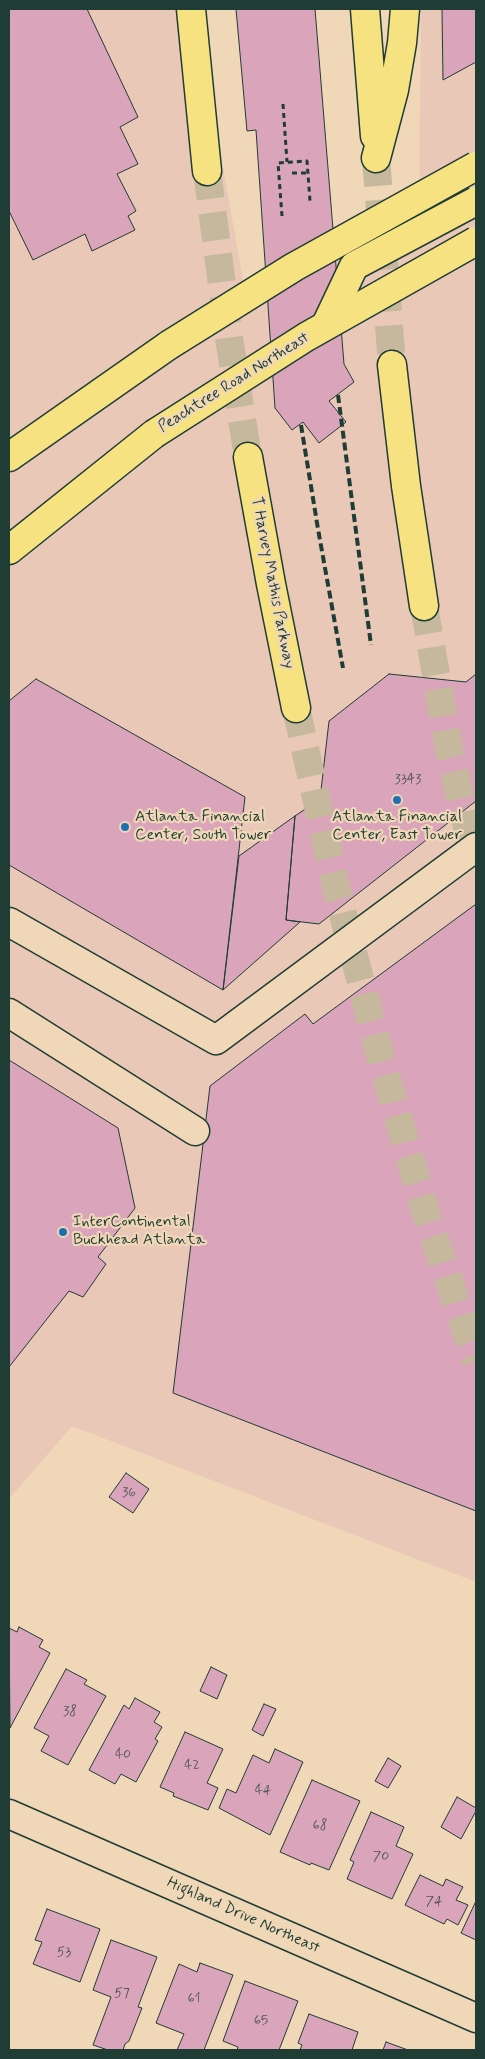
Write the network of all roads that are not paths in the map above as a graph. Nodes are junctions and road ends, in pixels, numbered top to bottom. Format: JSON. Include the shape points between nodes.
{"nodes":[{"id":1,"x":179,"y":9,"type":"edge"},
{"id":2,"x":191,"y":9,"type":"edge"},
{"id":3,"x":365,"y":9,"type":"edge"},
{"id":4,"x":404,"y":9,"type":"edge"},
{"id":5,"x":200,"y":102,"type":"junction"},
{"id":6,"x":476,"y":166,"type":"edge"},
{"id":7,"x":207,"y":170,"type":"tunnel mouth"},
{"id":8,"x":476,"y":200,"type":"edge"},
{"id":9,"x":476,"y":241,"type":"edge"},
{"id":10,"x":326,"y":325,"type":"junction"},
{"id":11,"x":392,"y":365,"type":"tunnel mouth"},
{"id":12,"x":9,"y":457,"type":"edge"},
{"id":13,"x":248,"y":457,"type":"tunnel mouth"},
{"id":14,"x":9,"y":550,"type":"edge"},
{"id":15,"x":424,"y":606,"type":"tunnel mouth"},
{"id":16,"x":296,"y":708,"type":"tunnel mouth"},
{"id":17,"x":476,"y":847,"type":"edge"},
{"id":18,"x":9,"y":922,"type":"edge"},
{"id":19,"x":9,"y":1013,"type":"edge"},
{"id":20,"x":194,"y":1131,"type":"dead end"},
{"id":21,"x":9,"y":1814,"type":"edge"},
{"id":22,"x":476,"y":2018,"type":"edge"}],
"edges":[{"from":1,"to":5,"type":"main road"},
{"from":2,"to":5,"type":"main road"},
{"from":3,"to":4,"type":"main road","via":[[376,158],[396,80]]},
{"from":5,"to":7,"type":"main road"},
{"from":6,"to":12,"type":"main road","bridge":true,"via":[[294,267],[169,345]]},
{"from":8,"to":10,"type":"main road","bridge":true,"via":[[354,266]]},
{"from":9,"to":10,"type":"main road","name":"Peachtree Road Northeast","bridge":true},
{"from":10,"to":14,"type":"main road","name":"Peachtree Road Northeast","bridge":true,"via":[[154,434]]},
{"from":11,"to":15,"type":"main road"},
{"from":13,"to":16,"type":"main road","name":"T Harvey Mathis Parkway"},
{"from":17,"to":18,"type":"street","via":[[216,1040]]},
{"from":19,"to":20,"type":"street"},
{"from":21,"to":22,"type":"street","name":"Highland Drive Northeast"}]}
